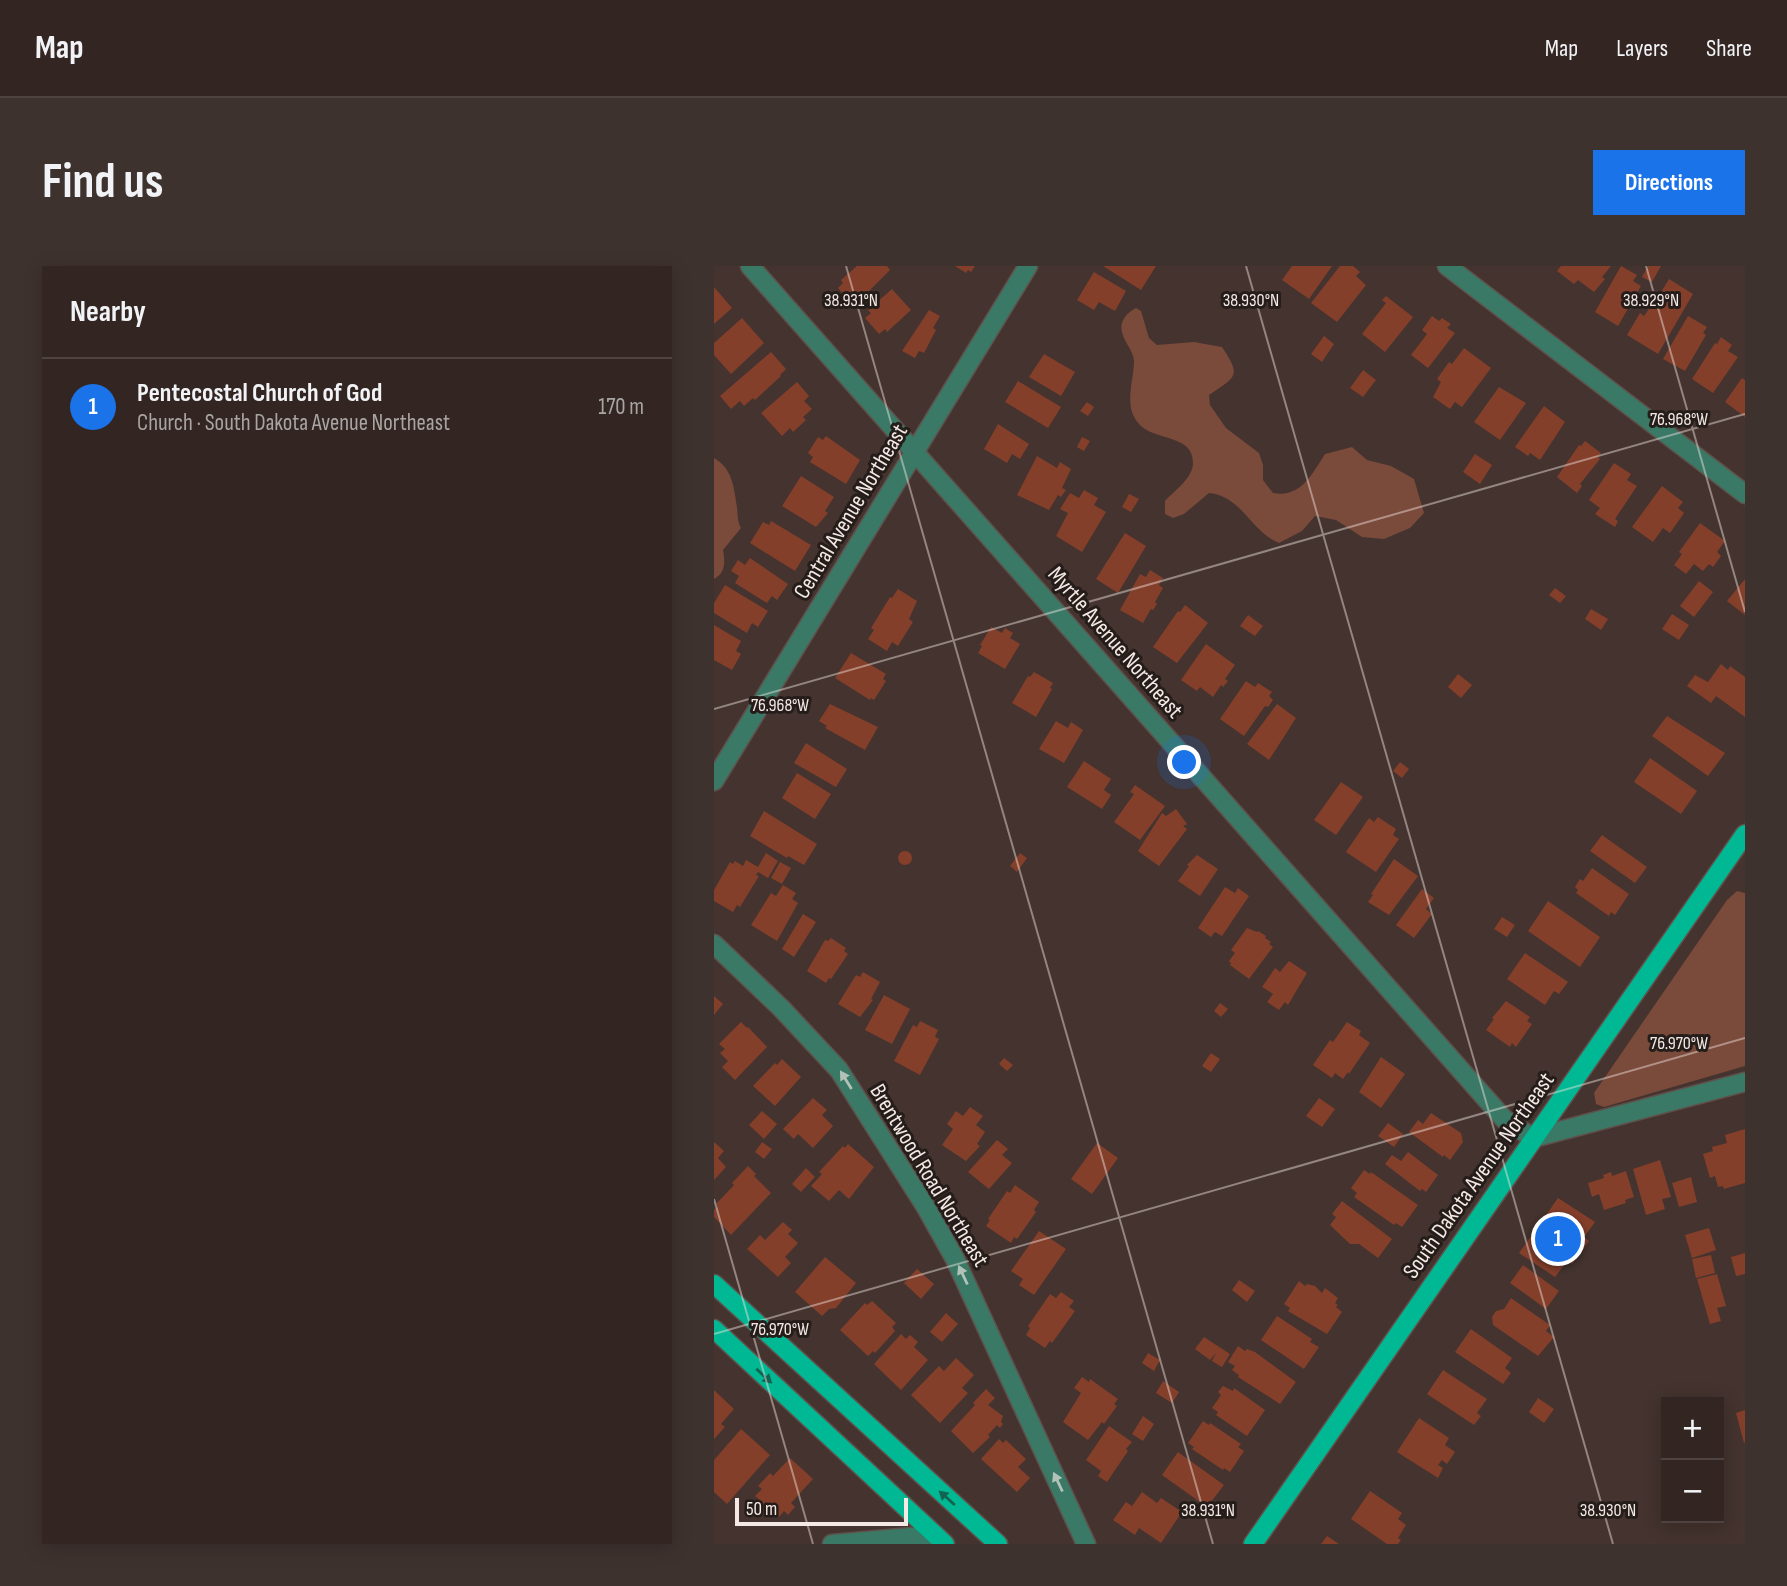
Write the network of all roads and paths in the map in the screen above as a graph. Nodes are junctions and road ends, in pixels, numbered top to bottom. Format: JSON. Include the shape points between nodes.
{"nodes":[{"id":1,"x":750,"y":266,"type":"edge"},
{"id":2,"x":1028,"y":266,"type":"edge"},
{"id":3,"x":1447,"y":266,"type":"edge"},
{"id":4,"x":914,"y":452,"type":"junction"},
{"id":5,"x":1745,"y":494,"type":"edge"},
{"id":6,"x":714,"y":781,"type":"edge"},
{"id":7,"x":1744,"y":842,"type":"edge"},
{"id":8,"x":714,"y":943,"type":"edge"},
{"id":9,"x":1745,"y":1082,"type":"edge"},
{"id":10,"x":1533,"y":1139,"type":"junction"},
{"id":11,"x":714,"y":1284,"type":"edge"},
{"id":12,"x":714,"y":1329,"type":"edge"},
{"id":13,"x":940,"y":1540,"type":"edge"},
{"id":14,"x":832,"y":1544,"type":"edge"},
{"id":15,"x":998,"y":1544,"type":"edge"},
{"id":16,"x":1086,"y":1544,"type":"edge"},
{"id":17,"x":1253,"y":1544,"type":"edge"}],
"edges":[{"from":1,"to":4,"type":"street","name":"Myrtle Avenue Northeast"},
{"from":2,"to":4,"type":"street","name":"Central Avenue Northeast"},
{"from":3,"to":5,"type":"street"},
{"from":4,"to":6,"type":"street","name":"Central Avenue Northeast"},
{"from":4,"to":10,"type":"street","name":"Myrtle Avenue Northeast","via":[[1504,1119]]},
{"from":7,"to":10,"type":"main road","name":"South Dakota Avenue Northeast"},
{"from":16,"to":8,"type":"street","name":"Brentwood Road Northeast","one_way":true,"via":[[955,1259],[927,1209],[839,1070]]},
{"from":9,"to":10,"type":"street"},
{"from":10,"to":17,"type":"main road","name":"South Dakota Avenue Northeast"},
{"from":15,"to":11,"type":"main road","one_way":true},
{"from":12,"to":13,"type":"main road","one_way":true},
{"from":13,"to":14,"type":"street"}]}
